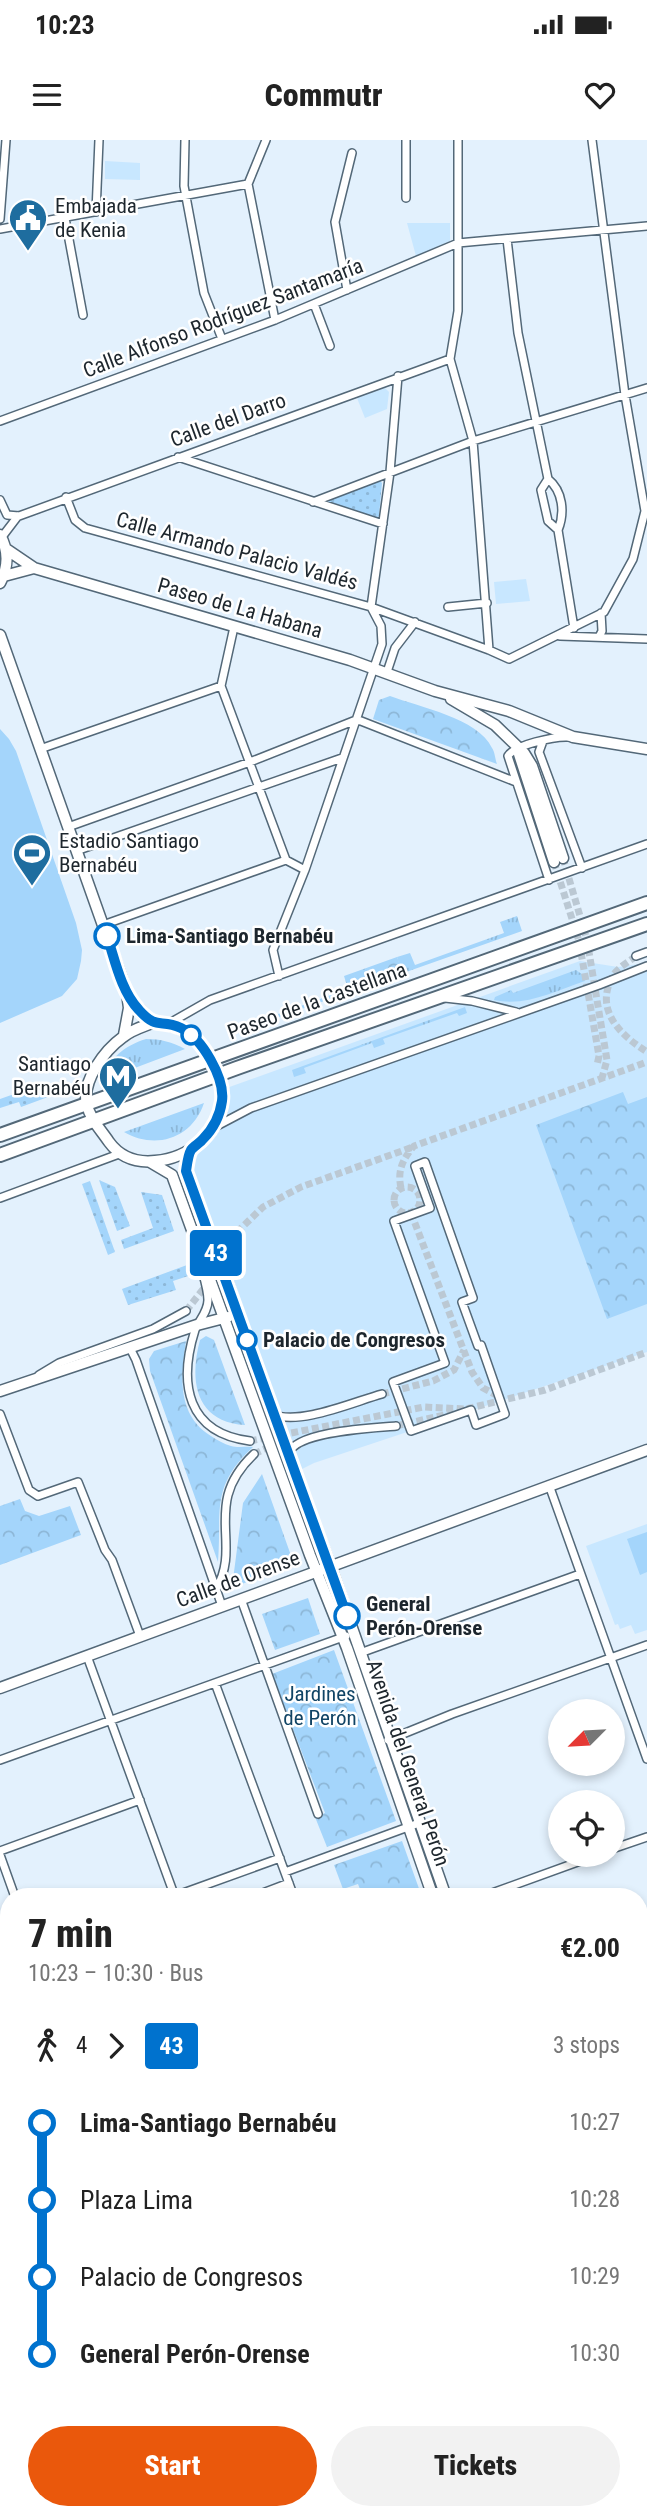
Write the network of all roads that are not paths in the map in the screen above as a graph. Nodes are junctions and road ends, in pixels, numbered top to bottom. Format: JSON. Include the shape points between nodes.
{"nodes":[{"id":1,"x":6,"y":140,"type":"edge"},
{"id":2,"x":99,"y":140,"type":"edge"},
{"id":3,"x":185,"y":140,"type":"edge"},
{"id":4,"x":266,"y":140,"type":"edge"},
{"id":5,"x":406,"y":140,"type":"edge"},
{"id":6,"x":458,"y":140,"type":"edge"},
{"id":7,"x":592,"y":140,"type":"edge"},
{"id":8,"x":352,"y":153,"type":"dead end"},
{"id":9,"x":248,"y":184,"type":"junction"},
{"id":10,"x":187,"y":197,"type":"junction"},
{"id":11,"x":406,"y":198,"type":"dead end"},
{"id":12,"x":96,"y":212,"type":"junction"},
{"id":13,"x":65,"y":218,"type":"junction"},
{"id":14,"x":0,"y":219,"type":"edge"},
{"id":15,"x":647,"y":226,"type":"edge"},
{"id":16,"x":0,"y":229,"type":"edge"},
{"id":17,"x":602,"y":230,"type":"junction"},
{"id":18,"x":507,"y":239,"type":"junction"},
{"id":19,"x":458,"y":243,"type":"junction"},
{"id":20,"x":347,"y":290,"type":"junction"},
{"id":21,"x":314,"y":304,"type":"junction"},
{"id":22,"x":83,"y":315,"type":"dead end"},
{"id":23,"x":275,"y":320,"type":"junction"},
{"id":24,"x":222,"y":340,"type":"junction"},
{"id":25,"x":330,"y":346,"type":"dead end"},
{"id":26,"x":450,"y":359,"type":"junction"},
{"id":27,"x":398,"y":376,"type":"junction"},
{"id":28,"x":647,"y":388,"type":"edge"},
{"id":29,"x":625,"y":395,"type":"junction"},
{"id":30,"x":0,"y":421,"type":"edge"},
{"id":31,"x":538,"y":421,"type":"junction"},
{"id":32,"x":473,"y":442,"type":"junction"},
{"id":33,"x":177,"y":457,"type":"junction"},
{"id":34,"x":390,"y":472,"type":"junction"},
{"id":35,"x":548,"y":479,"type":"junction"},
{"id":36,"x":66,"y":497,"type":"junction"},
{"id":37,"x":0,"y":500,"type":"edge"},
{"id":38,"x":313,"y":502,"type":"junction"},
{"id":39,"x":19,"y":516,"type":"junction"},
{"id":40,"x":383,"y":524,"type":"junction"},
{"id":41,"x":558,"y":530,"type":"junction"},
{"id":42,"x":1,"y":536,"type":"edge"},
{"id":43,"x":6,"y":549,"type":"junction"},
{"id":44,"x":34,"y":568,"type":"junction"},
{"id":45,"x":2,"y":580,"type":"edge"},
{"id":46,"x":486,"y":603,"type":"junction"},
{"id":47,"x":371,"y":607,"type":"junction"},
{"id":48,"x":448,"y":607,"type":"dead end"},
{"id":49,"x":601,"y":613,"type":"junction"},
{"id":50,"x":415,"y":622,"type":"junction"},
{"id":51,"x":234,"y":627,"type":"junction"},
{"id":52,"x":574,"y":628,"type":"junction"},
{"id":53,"x":0,"y":635,"type":"edge"},
{"id":54,"x":559,"y":636,"type":"junction"},
{"id":55,"x":599,"y":637,"type":"junction"},
{"id":56,"x":647,"y":639,"type":"edge"},
{"id":57,"x":489,"y":650,"type":"junction"},
{"id":58,"x":374,"y":668,"type":"junction"},
{"id":59,"x":387,"y":672,"type":"junction"},
{"id":60,"x":221,"y":685,"type":"junction"},
{"id":61,"x":435,"y":691,"type":"junction"},
{"id":62,"x":356,"y":720,"type":"junction"},
{"id":63,"x":573,"y":737,"type":"junction"},
{"id":64,"x":543,"y":741,"type":"junction"},
{"id":65,"x":517,"y":748,"type":"junction"},
{"id":66,"x":40,"y":749,"type":"junction"},
{"id":67,"x":647,"y":749,"type":"edge"},
{"id":68,"x":342,"y":758,"type":"junction"},
{"id":69,"x":250,"y":762,"type":"junction"},
{"id":70,"x":516,"y":782,"type":"junction"},
{"id":71,"x":258,"y":786,"type":"junction"},
{"id":72,"x":68,"y":827,"type":"junction"},
{"id":73,"x":647,"y":844,"type":"edge"},
{"id":74,"x":76,"y":851,"type":"junction"},
{"id":75,"x":286,"y":860,"type":"junction"},
{"id":76,"x":559,"y":860,"type":"tunnel mouth"},
{"id":77,"x":582,"y":868,"type":"junction"},
{"id":78,"x":305,"y":870,"type":"junction"},
{"id":79,"x":549,"y":880,"type":"junction"},
{"id":80,"x":647,"y":903,"type":"edge"},
{"id":81,"x":647,"y":924,"type":"edge"},
{"id":82,"x":103,"y":925,"type":"junction"},
{"id":83,"x":647,"y":952,"type":"edge"},
{"id":84,"x":636,"y":956,"type":"tunnel mouth"},
{"id":85,"x":647,"y":966,"type":"edge"},
{"id":86,"x":279,"y":976,"type":"junction"},
{"id":87,"x":127,"y":993,"type":"junction"},
{"id":88,"x":438,"y":998,"type":"junction"},
{"id":89,"x":518,"y":1012,"type":"junction"},
{"id":90,"x":152,"y":1023,"type":"junction"},
{"id":91,"x":168,"y":1024,"type":"junction"},
{"id":92,"x":124,"y":1035,"type":"junction"},
{"id":93,"x":210,"y":1060,"type":"junction"},
{"id":94,"x":216,"y":1076,"type":"junction"},
{"id":95,"x":87,"y":1104,"type":"junction"},
{"id":96,"x":93,"y":1121,"type":"junction"},
{"id":97,"x":212,"y":1128,"type":"junction"},
{"id":98,"x":0,"y":1135,"type":"edge"},
{"id":99,"x":191,"y":1150,"type":"junction"},
{"id":100,"x":119,"y":1154,"type":"junction"},
{"id":101,"x":0,"y":1155,"type":"edge"},
{"id":102,"x":150,"y":1162,"type":"junction"},
{"id":103,"x":0,"y":1198,"type":"edge"},
{"id":104,"x":198,"y":1248,"type":"junction"},
{"id":105,"x":186,"y":1311,"type":"tunnel mouth"},
{"id":106,"x":225,"y":1317,"type":"junction"},
{"id":107,"x":197,"y":1325,"type":"junction"},
{"id":108,"x":130,"y":1348,"type":"junction"},
{"id":109,"x":254,"y":1358,"type":"junction"},
{"id":110,"x":445,"y":1363,"type":"joint"},
{"id":111,"x":30,"y":1380,"type":"junction"},
{"id":112,"x":0,"y":1391,"type":"edge"},
{"id":113,"x":382,"y":1394,"type":"tunnel mouth"},
{"id":114,"x":0,"y":1414,"type":"edge"},
{"id":115,"x":272,"y":1414,"type":"junction"},
{"id":116,"x":396,"y":1426,"type":"tunnel mouth"},
{"id":117,"x":250,"y":1441,"type":"tunnel mouth"},
{"id":118,"x":647,"y":1450,"type":"edge"},
{"id":119,"x":289,"y":1452,"type":"junction"},
{"id":120,"x":254,"y":1454,"type":"tunnel mouth"},
{"id":121,"x":549,"y":1485,"type":"junction"},
{"id":122,"x":330,"y":1565,"type":"junction"},
{"id":123,"x":317,"y":1571,"type":"junction"},
{"id":124,"x":580,"y":1574,"type":"junction"},
{"id":125,"x":216,"y":1589,"type":"junction"},
{"id":126,"x":241,"y":1599,"type":"junction"},
{"id":127,"x":222,"y":1606,"type":"junction"},
{"id":128,"x":348,"y":1635,"type":"junction"},
{"id":129,"x":140,"y":1636,"type":"junction"},
{"id":130,"x":647,"y":1645,"type":"edge"},
{"id":131,"x":360,"y":1653,"type":"junction"},
{"id":132,"x":87,"y":1656,"type":"junction"},
{"id":133,"x":610,"y":1658,"type":"junction"},
{"id":134,"x":265,"y":1665,"type":"junction"},
{"id":135,"x":215,"y":1683,"type":"junction"},
{"id":136,"x":0,"y":1688,"type":"edge"},
{"id":137,"x":110,"y":1720,"type":"junction"},
{"id":138,"x":385,"y":1741,"type":"junction"},
{"id":139,"x":647,"y":1759,"type":"edge"},
{"id":140,"x":0,"y":1760,"type":"edge"},
{"id":141,"x":140,"y":1800,"type":"junction"},
{"id":142,"x":318,"y":1814,"type":"dead end"},
{"id":143,"x":414,"y":1824,"type":"junction"},
{"id":144,"x":647,"y":1837,"type":"edge"},
{"id":145,"x":625,"y":1845,"type":"edge"},
{"id":146,"x":0,"y":1853,"type":"edge"},
{"id":147,"x":280,"y":1858,"type":"junction"},
{"id":148,"x":564,"y":1867,"type":"edge"},
{"id":149,"x":285,"y":1872,"type":"junction"},
{"id":150,"x":289,"y":1883,"type":"junction"},
{"id":151,"x":12,"y":1888,"type":"edge"},
{"id":152,"x":171,"y":1888,"type":"edge"},
{"id":153,"x":198,"y":1888,"type":"edge"},
{"id":154,"x":276,"y":1888,"type":"edge"},
{"id":155,"x":291,"y":1888,"type":"edge"},
{"id":156,"x":432,"y":1888,"type":"edge"},
{"id":157,"x":442,"y":1888,"type":"edge"},
{"id":158,"x":506,"y":1888,"type":"edge"}],
"edges":[{"from":1,"to":14,"type":"street"},
{"from":2,"to":12,"type":"street"},
{"from":3,"to":10,"type":"street"},
{"from":4,"to":9,"type":"street"},
{"from":5,"to":11,"type":"street"},
{"from":6,"to":19,"type":"street"},
{"from":7,"to":17,"type":"street"},
{"from":8,"to":20,"type":"street","via":[[335,222]]},
{"from":9,"to":10,"type":"street"},
{"from":9,"to":23,"type":"street"},
{"from":10,"to":12,"type":"street"},
{"from":10,"to":24,"type":"street","via":[[204,293]]},
{"from":12,"to":13,"type":"street"},
{"from":13,"to":16,"type":"street"},
{"from":13,"to":22,"type":"street"},
{"from":15,"to":17,"type":"street","name":"Calle Alfonso Rodríguez Santamaría"},
{"from":17,"to":18,"type":"street","name":"Calle Alfonso Rodríguez Santamaría"},
{"from":17,"to":29,"type":"street"},
{"from":18,"to":19,"type":"street","name":"Calle Alfonso Rodríguez Santamaría"},
{"from":18,"to":31,"type":"street","via":[[518,333]]},
{"from":19,"to":20,"type":"street","name":"Calle Alfonso Rodríguez Santamaría"},
{"from":19,"to":26,"type":"street","via":[[458,311]]},
{"from":20,"to":21,"type":"street","name":"Calle Alfonso Rodríguez Santamaría"},
{"from":21,"to":23,"type":"street","name":"Calle Alfonso Rodríguez Santamaría"},
{"from":21,"to":25,"type":"street"},
{"from":23,"to":24,"type":"street","name":"Calle Alfonso Rodríguez Santamaría"},
{"from":24,"to":30,"type":"street","name":"Calle Alfonso Rodríguez Santamaría"},
{"from":26,"to":27,"type":"street","name":"Calle del Darro"},
{"from":26,"to":32,"type":"street"},
{"from":27,"to":33,"type":"street","name":"Calle del Darro"},
{"from":27,"to":34,"type":"street"},
{"from":28,"to":29,"type":"street"},
{"from":29,"to":31,"type":"street"},
{"from":29,"to":49,"type":"street","via":[[645,511],[633,559]]},
{"from":31,"to":32,"type":"street"},
{"from":31,"to":35,"type":"street"},
{"from":32,"to":34,"type":"street"},
{"from":32,"to":46,"type":"street"},
{"from":33,"to":36,"type":"street","name":"Calle del Darro"},
{"from":33,"to":38,"type":"street"},
{"from":34,"to":38,"type":"street"},
{"from":34,"to":40,"type":"street"},
{"from":35,"to":41,"type":"street","via":[[557,486],[564,517]]},
{"from":35,"to":41,"type":"street","via":[[541,490],[548,521]]},
{"from":36,"to":39,"type":"street","name":"Calle del Darro"},
{"from":36,"to":47,"type":"street","name":"Calle Armando Palacio Valdés","via":[[75,520],[85,528]]},
{"from":37,"to":39,"type":"street","via":[[5,513]]},
{"from":38,"to":40,"type":"street"},
{"from":39,"to":42,"type":"street"},
{"from":40,"to":47,"type":"street"},
{"from":41,"to":52,"type":"street"},
{"from":42,"to":43,"type":"main road"},
{"from":43,"to":44,"type":"main road"},
{"from":43,"to":45,"type":"main road"},
{"from":44,"to":45,"type":"main road"},
{"from":44,"to":51,"type":"main road","name":"Paseo de La Habana"},
{"from":46,"to":48,"type":"street"},
{"from":46,"to":57,"type":"street"},
{"from":47,"to":50,"type":"street","name":"Calle Armando Palacio Valdés"},
{"from":47,"to":58,"type":"street","via":[[381,626],[382,644]]},
{"from":49,"to":52,"type":"street","name":"Calle Armando Palacio Valdés"},
{"from":49,"to":55,"type":"street"},
{"from":50,"to":57,"type":"street","name":"Calle Armando Palacio Valdés"},
{"from":50,"to":59,"type":"street","via":[[394,648]]},
{"from":51,"to":58,"type":"main road","name":"Paseo de La Habana"},
{"from":51,"to":60,"type":"street"},
{"from":52,"to":54,"type":"street","name":"Calle Armando Palacio Valdés"},
{"from":53,"to":66,"type":"main road"},
{"from":54,"to":55,"type":"street"},
{"from":54,"to":57,"type":"street","name":"Calle Armando Palacio Valdés","via":[[509,659]]},
{"from":55,"to":56,"type":"street"},
{"from":58,"to":59,"type":"main road","name":"Paseo de La Habana"},
{"from":58,"to":62,"type":"street"},
{"from":59,"to":61,"type":"main road","name":"Paseo de La Habana"},
{"from":60,"to":66,"type":"street"},
{"from":60,"to":69,"type":"street"},
{"from":61,"to":63,"type":"main road","name":"Paseo de La Habana","via":[[509,711]]},
{"from":61,"to":65,"type":"main road","name":"Paseo de La Habana","via":[[482,716]]},
{"from":62,"to":68,"type":"street"},
{"from":62,"to":69,"type":"street"},
{"from":62,"to":70,"type":"street"},
{"from":63,"to":64,"type":"street","name":"Paseo de La Habana"},
{"from":63,"to":67,"type":"main road","name":"Paseo de La Habana"},
{"from":64,"to":65,"type":"street","name":"Paseo de La Habana"},
{"from":64,"to":77,"type":"street","via":[[539,752]]},
{"from":65,"to":70,"type":"street","via":[[508,757]]},
{"from":65,"to":76,"type":"main road","name":"Paseo de La Habana","via":[[531,764]]},
{"from":66,"to":72,"type":"main road"},
{"from":68,"to":71,"type":"street"},
{"from":68,"to":78,"type":"street"},
{"from":69,"to":71,"type":"street"},
{"from":69,"to":72,"type":"street"},
{"from":70,"to":79,"type":"street"},
{"from":71,"to":74,"type":"street"},
{"from":71,"to":75,"type":"street"},
{"from":72,"to":74,"type":"main road"},
{"from":73,"to":77,"type":"street","name":"Paseo de la Castellana"},
{"from":74,"to":82,"type":"main road"},
{"from":75,"to":78,"type":"street"},
{"from":75,"to":82,"type":"street"},
{"from":77,"to":79,"type":"street","name":"Paseo de la Castellana"},
{"from":78,"to":86,"type":"street","via":[[274,950]]},
{"from":79,"to":86,"type":"street","name":"Paseo de la Castellana"},
{"from":80,"to":93,"type":"highway","name":"Paseo de la Castellana"},
{"from":81,"to":88,"type":"highway","name":"Paseo de la Castellana"},
{"from":82,"to":87,"type":"main road"},
{"from":83,"to":84,"type":"street"},
{"from":85,"to":89,"type":"street"},
{"from":86,"to":91,"type":"street","name":"Paseo de la Castellana","via":[[210,1000]]},
{"from":87,"to":90,"type":"main road"},
{"from":87,"to":92,"type":"main road"},
{"from":88,"to":89,"type":"street","name":"Paseo de la Castellana"},
{"from":88,"to":94,"type":"highway","name":"Paseo de la Castellana"},
{"from":89,"to":97,"type":"street","via":[[251,1108]]},
{"from":90,"to":91,"type":"main road"},
{"from":90,"to":92,"type":"main road"},
{"from":91,"to":93,"type":"main road","via":[[193,1036]]},
{"from":92,"to":95,"type":"main road","via":[[104,1055],[87,1090]]},
{"from":93,"to":94,"type":"main road"},
{"from":93,"to":95,"type":"highway","name":"Paseo de la Castellana"},
{"from":94,"to":96,"type":"highway","name":"Paseo de la Castellana"},
{"from":94,"to":97,"type":"main road","via":[[223,1098]]},
{"from":95,"to":96,"type":"main road"},
{"from":95,"to":98,"type":"highway","name":"Paseo de la Castellana"},
{"from":96,"to":100,"type":"main road"},
{"from":96,"to":101,"type":"highway","name":"Paseo de la Castellana"},
{"from":97,"to":99,"type":"main road"},
{"from":99,"to":102,"type":"main road"},
{"from":99,"to":109,"type":"main road","name":"Avenida del General Perón","via":[[188,1178]]},
{"from":100,"to":102,"type":"main road"},
{"from":100,"to":103,"type":"street"},
{"from":102,"to":104,"type":"main road","name":"Avenida del General Perón","via":[[172,1175]]},
{"from":104,"to":106,"type":"main road","name":"Avenida del General Perón"},
{"from":104,"to":107,"type":"street","name":"Avenida del General Perón","via":[[208,1298]]},
{"from":105,"to":111,"type":"street","via":[[153,1329],[59,1363]]},
{"from":106,"to":107,"type":"main road"},
{"from":106,"to":109,"type":"main road","via":[[236,1322]]},
{"from":106,"to":123,"type":"main road","name":"Avenida del General Perón"},
{"from":107,"to":108,"type":"main road"},
{"from":107,"to":117,"type":"street","name":"Avenida del General Perón","via":[[188,1371],[190,1399],[212,1429]]},
{"from":108,"to":111,"type":"main road"},
{"from":108,"to":125,"type":"street"},
{"from":109,"to":115,"type":"main road","name":"Avenida del General Perón"},
{"from":110,"to":110,"type":"street","via":[[393,1382],[411,1432],[471,1410],[476,1425],[505,1414],[462,1302],[473,1298],[425,1162],[415,1166],[430,1208],[394,1220]]},
{"from":111,"to":112,"type":"main road"},
{"from":113,"to":115,"type":"street","via":[[288,1419]]},
{"from":114,"to":129,"type":"street","via":[[29,1490],[38,1496],[78,1482],[105,1550],[113,1559]]},
{"from":115,"to":119,"type":"main road","name":"Avenida del General Perón"},
{"from":116,"to":119,"type":"street","via":[[318,1435],[293,1444]]},
{"from":118,"to":121,"type":"main road","name":"Calle de Orense"},
{"from":119,"to":122,"type":"main road","name":"Avenida del General Perón"},
{"from":120,"to":125,"type":"street","via":[[238,1471],[226,1499],[225,1558]]},
{"from":121,"to":122,"type":"main road","name":"Calle de Orense"},
{"from":121,"to":124,"type":"street"},
{"from":122,"to":123,"type":"main road","name":"Calle de Orense"},
{"from":122,"to":128,"type":"main road","name":"Avenida del General Perón"},
{"from":123,"to":126,"type":"main road","name":"Calle de Orense"},
{"from":123,"to":128,"type":"main road","name":"Avenida del General Perón"},
{"from":124,"to":131,"type":"street"},
{"from":124,"to":133,"type":"street"},
{"from":125,"to":127,"type":"street"},
{"from":126,"to":127,"type":"main road","name":"Calle de Orense"},
{"from":126,"to":134,"type":"street"},
{"from":127,"to":129,"type":"main road","name":"Calle de Orense"},
{"from":128,"to":131,"type":"main road","name":"Avenida del General Perón"},
{"from":128,"to":134,"type":"street"},
{"from":128,"to":138,"type":"main road","name":"Avenida del General Perón"},
{"from":129,"to":132,"type":"main road","name":"Calle de Orense"},
{"from":130,"to":133,"type":"street"},
{"from":131,"to":138,"type":"main road","name":"Avenida del General Perón"},
{"from":132,"to":136,"type":"main road","name":"Calle de Orense"},
{"from":132,"to":137,"type":"street"},
{"from":133,"to":138,"type":"street"},
{"from":133,"to":139,"type":"street"},
{"from":134,"to":135,"type":"street"},
{"from":134,"to":142,"type":"street"},
{"from":135,"to":137,"type":"street"},
{"from":135,"to":147,"type":"street"},
{"from":137,"to":140,"type":"street"},
{"from":137,"to":141,"type":"street"},
{"from":138,"to":143,"type":"main road","name":"Avenida del General Perón"},
{"from":141,"to":146,"type":"street"},
{"from":141,"to":152,"type":"street"},
{"from":143,"to":149,"type":"street"},
{"from":143,"to":156,"type":"main road","name":"Avenida del General Perón"},
{"from":143,"to":157,"type":"main road","name":"Avenida del General Perón"},
{"from":144,"to":145,"type":"street"},
{"from":146,"to":151,"type":"street"},
{"from":147,"to":149,"type":"street"},
{"from":147,"to":153,"type":"street"},
{"from":148,"to":158,"type":"street"},
{"from":149,"to":150,"type":"street"},
{"from":150,"to":154,"type":"street"},
{"from":150,"to":155,"type":"street"}]}
